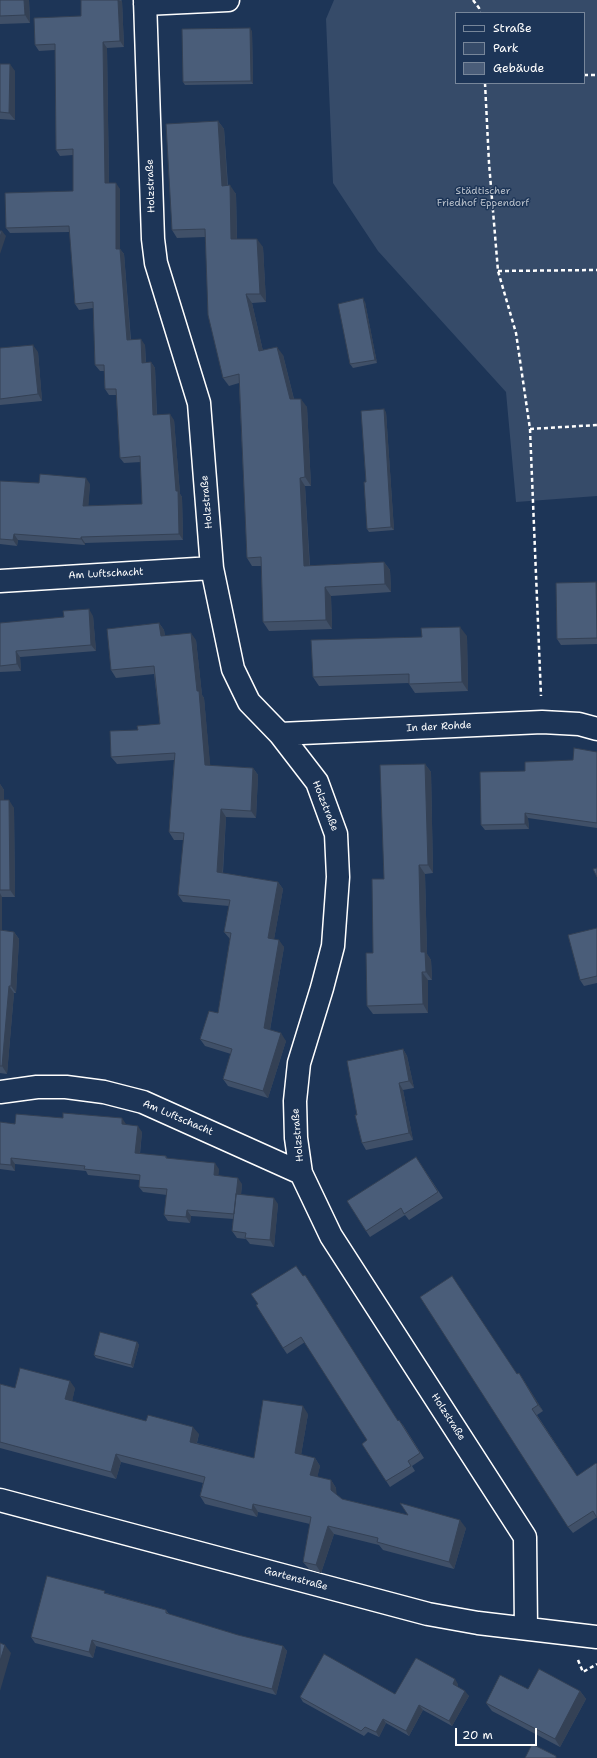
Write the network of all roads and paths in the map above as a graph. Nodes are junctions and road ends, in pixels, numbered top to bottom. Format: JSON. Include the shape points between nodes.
{"nodes":[{"id":1,"x":228,"y":0,"type":"edge"},
{"id":2,"x":473,"y":0,"type":"edge"},
{"id":3,"x":145,"y":2,"type":"edge"},
{"id":4,"x":479,"y":12,"type":"edge"},
{"id":5,"x":585,"y":75,"type":"edge"},
{"id":6,"x":597,"y":75,"type":"edge"},
{"id":7,"x":485,"y":84,"type":"edge"},
{"id":8,"x":597,"y":270,"type":"edge"},
{"id":9,"x":498,"y":271,"type":"junction"},
{"id":10,"x":597,"y":425,"type":"edge"},
{"id":11,"x":530,"y":428,"type":"junction"},
{"id":12,"x":212,"y":568,"type":"junction"},
{"id":13,"x":0,"y":581,"type":"edge"},
{"id":14,"x":542,"y":722,"type":"junction"},
{"id":15,"x":597,"y":729,"type":"edge"},
{"id":16,"x":280,"y":734,"type":"junction"},
{"id":17,"x":0,"y":1092,"type":"edge"},
{"id":18,"x":301,"y":1173,"type":"junction"},
{"id":19,"x":0,"y":1500,"type":"edge"},
{"id":20,"x":526,"y":1628,"type":"junction"},
{"id":21,"x":597,"y":1637,"type":"edge"}],
"edges":[{"from":1,"to":3,"type":"street"},
{"from":2,"to":4,"type":"path"},
{"from":3,"to":12,"type":"street","name":"Holzstraße","via":[[153,239],[156,263],[199,402]]},
{"from":5,"to":6,"type":"path"},
{"from":7,"to":9,"type":"path"},
{"from":8,"to":9,"type":"path"},
{"from":9,"to":11,"type":"path","via":[[516,333]]},
{"from":10,"to":11,"type":"path"},
{"from":11,"to":14,"type":"path"},
{"from":12,"to":13,"type":"street","name":"Am Luftschacht"},
{"from":12,"to":16,"type":"street","name":"Holzstraße","via":[[233,669],[249,702]]},
{"from":14,"to":15,"type":"street","name":"In der Rohde","via":[[579,724]]},
{"from":14,"to":16,"type":"street","name":"In der Rohde"},
{"from":16,"to":18,"type":"street","name":"Holzstraße","via":[[317,782],[336,834],[338,877],[333,946],[299,1063],[295,1101],[296,1138]]},
{"from":17,"to":18,"type":"street","name":"Am Luftschacht","via":[[37,1087],[66,1087],[104,1092],[143,1102]]},
{"from":18,"to":20,"type":"street","name":"Holzstraße","via":[[331,1236],[525,1537]]},
{"from":19,"to":20,"type":"street","name":"Gartenstraße","via":[[428,1614]]},
{"from":20,"to":21,"type":"street","name":"Gartenstraße"}]}
